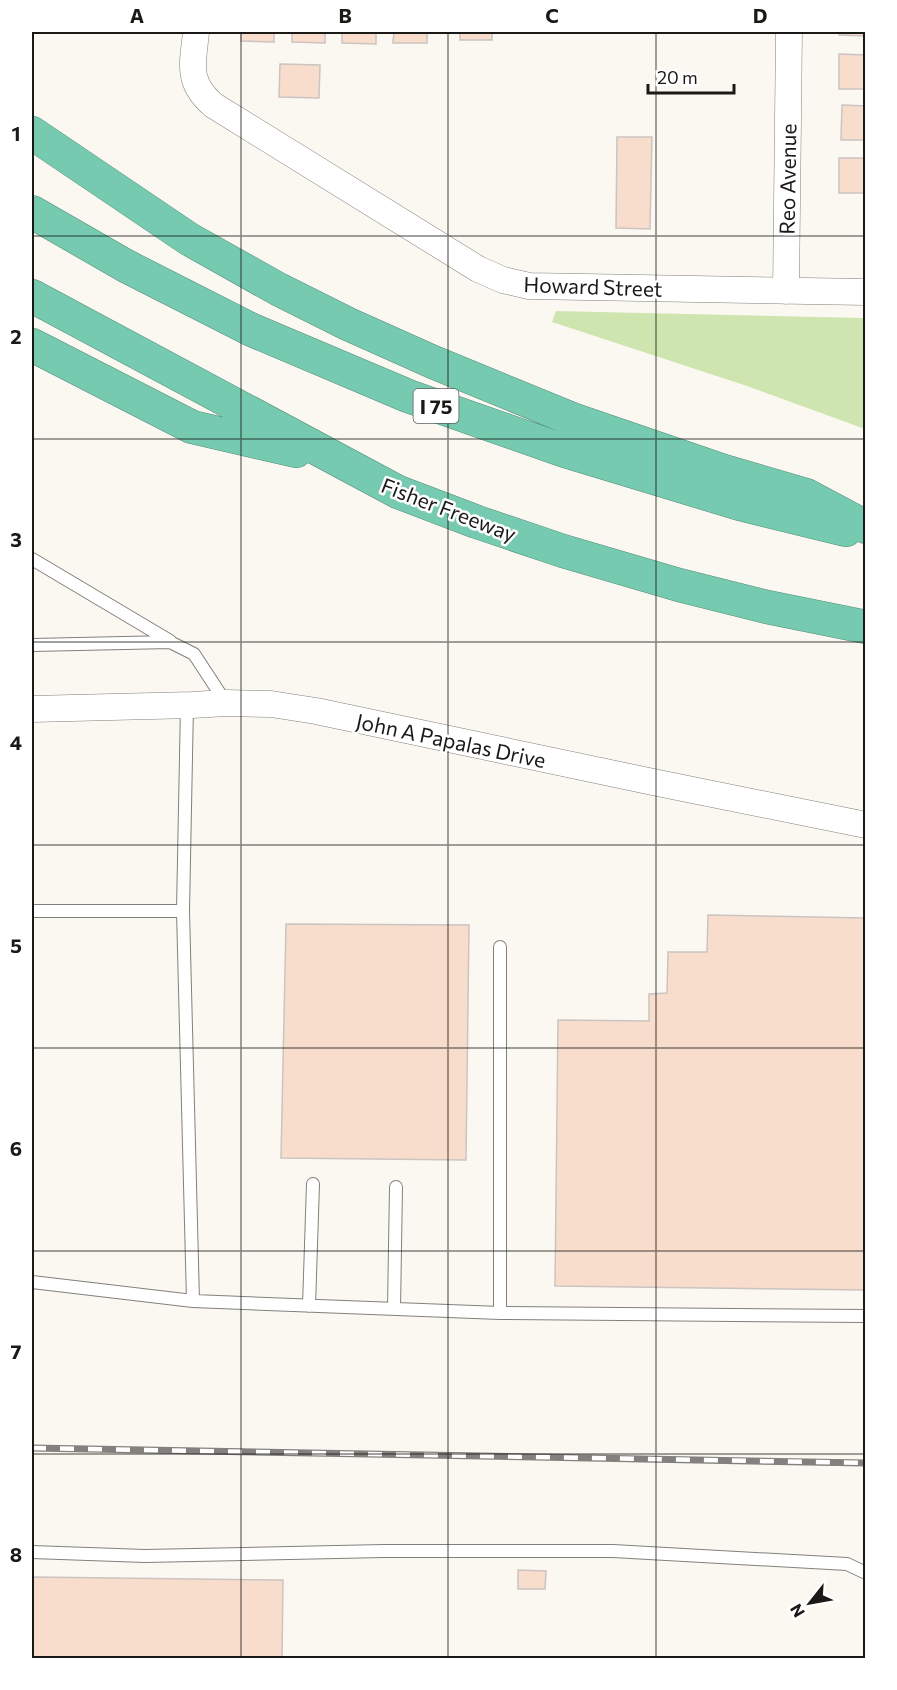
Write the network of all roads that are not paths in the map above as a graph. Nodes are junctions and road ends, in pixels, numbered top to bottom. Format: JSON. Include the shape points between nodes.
{"nodes":[{"id":1,"x":195,"y":32,"type":"edge"},
{"id":2,"x":789,"y":32,"type":"edge"},
{"id":3,"x":32,"y":132,"type":"edge"},
{"id":4,"x":32,"y":212,"type":"edge"},
{"id":5,"x":786,"y":291,"type":"junction"},
{"id":6,"x":866,"y":292,"type":"edge"},
{"id":7,"x":32,"y":296,"type":"edge"},
{"id":8,"x":32,"y":345,"type":"edge"},
{"id":9,"x":339,"y":460,"type":"junction"},
{"id":10,"x":866,"y":527,"type":"edge"},
{"id":11,"x":866,"y":534,"type":"edge"},
{"id":12,"x":32,"y":559,"type":"edge"},
{"id":13,"x":866,"y":627,"type":"edge"},
{"id":14,"x":170,"y":642,"type":"junction"},
{"id":15,"x":32,"y":645,"type":"edge"},
{"id":16,"x":226,"y":703,"type":"junction"},
{"id":17,"x":187,"y":705,"type":"junction"},
{"id":18,"x":32,"y":709,"type":"edge"},
{"id":19,"x":866,"y":825,"type":"edge"},
{"id":20,"x":32,"y":911,"type":"edge"},
{"id":21,"x":183,"y":911,"type":"junction"},
{"id":22,"x":500,"y":947,"type":"dead end"},
{"id":23,"x":313,"y":1184,"type":"dead end"},
{"id":24,"x":396,"y":1187,"type":"dead end"},
{"id":25,"x":32,"y":1282,"type":"edge"},
{"id":26,"x":192,"y":1301,"type":"junction"},
{"id":27,"x":309,"y":1306,"type":"junction"},
{"id":28,"x":394,"y":1309,"type":"junction"},
{"id":29,"x":500,"y":1313,"type":"junction"},
{"id":30,"x":866,"y":1316,"type":"edge"},
{"id":31,"x":32,"y":1552,"type":"edge"},
{"id":32,"x":866,"y":1573,"type":"edge"}],
"edges":[{"from":1,"to":5,"type":"street","name":"Howard Street","via":[[194,80],[202,96],[213,105],[478,269],[503,280],[530,286]]},
{"from":2,"to":5,"type":"street","name":"Reo Avenue"},
{"from":3,"to":10,"type":"highway","via":[[189,238],[348,324],[572,419],[806,495]]},
{"from":4,"to":11,"type":"highway","number":"I 75","via":[[126,266],[252,330],[408,396],[565,451],[740,504]]},
{"from":5,"to":6,"type":"street","name":"Howard Street"},
{"from":7,"to":9,"type":"highway","name":"Fisher Freeway"},
{"from":8,"to":9,"type":"highway","via":[[192,427]]},
{"from":9,"to":13,"type":"highway","name":"Fisher Freeway","via":[[398,492],[564,551],[679,585]]},
{"from":12,"to":14,"type":"lane"},
{"from":14,"to":15,"type":"lane"},
{"from":14,"to":16,"type":"lane","via":[[194,654]]},
{"from":16,"to":17,"type":"street","name":"John A Papalas Drive"},
{"from":16,"to":19,"type":"street","name":"John A Papalas Drive","via":[[316,711]]},
{"from":17,"to":18,"type":"street","name":"John A Papalas Drive"},
{"from":17,"to":21,"type":"lane"},
{"from":20,"to":21,"type":"lane"},
{"from":21,"to":26,"type":"lane"},
{"from":22,"to":29,"type":"lane"},
{"from":23,"to":27,"type":"lane"},
{"from":24,"to":28,"type":"lane"},
{"from":25,"to":26,"type":"lane"},
{"from":26,"to":27,"type":"lane"},
{"from":27,"to":28,"type":"lane"},
{"from":28,"to":29,"type":"lane"},
{"from":29,"to":30,"type":"lane"},
{"from":31,"to":32,"type":"lane","via":[[145,1556],[613,1551],[848,1564]]}]}
